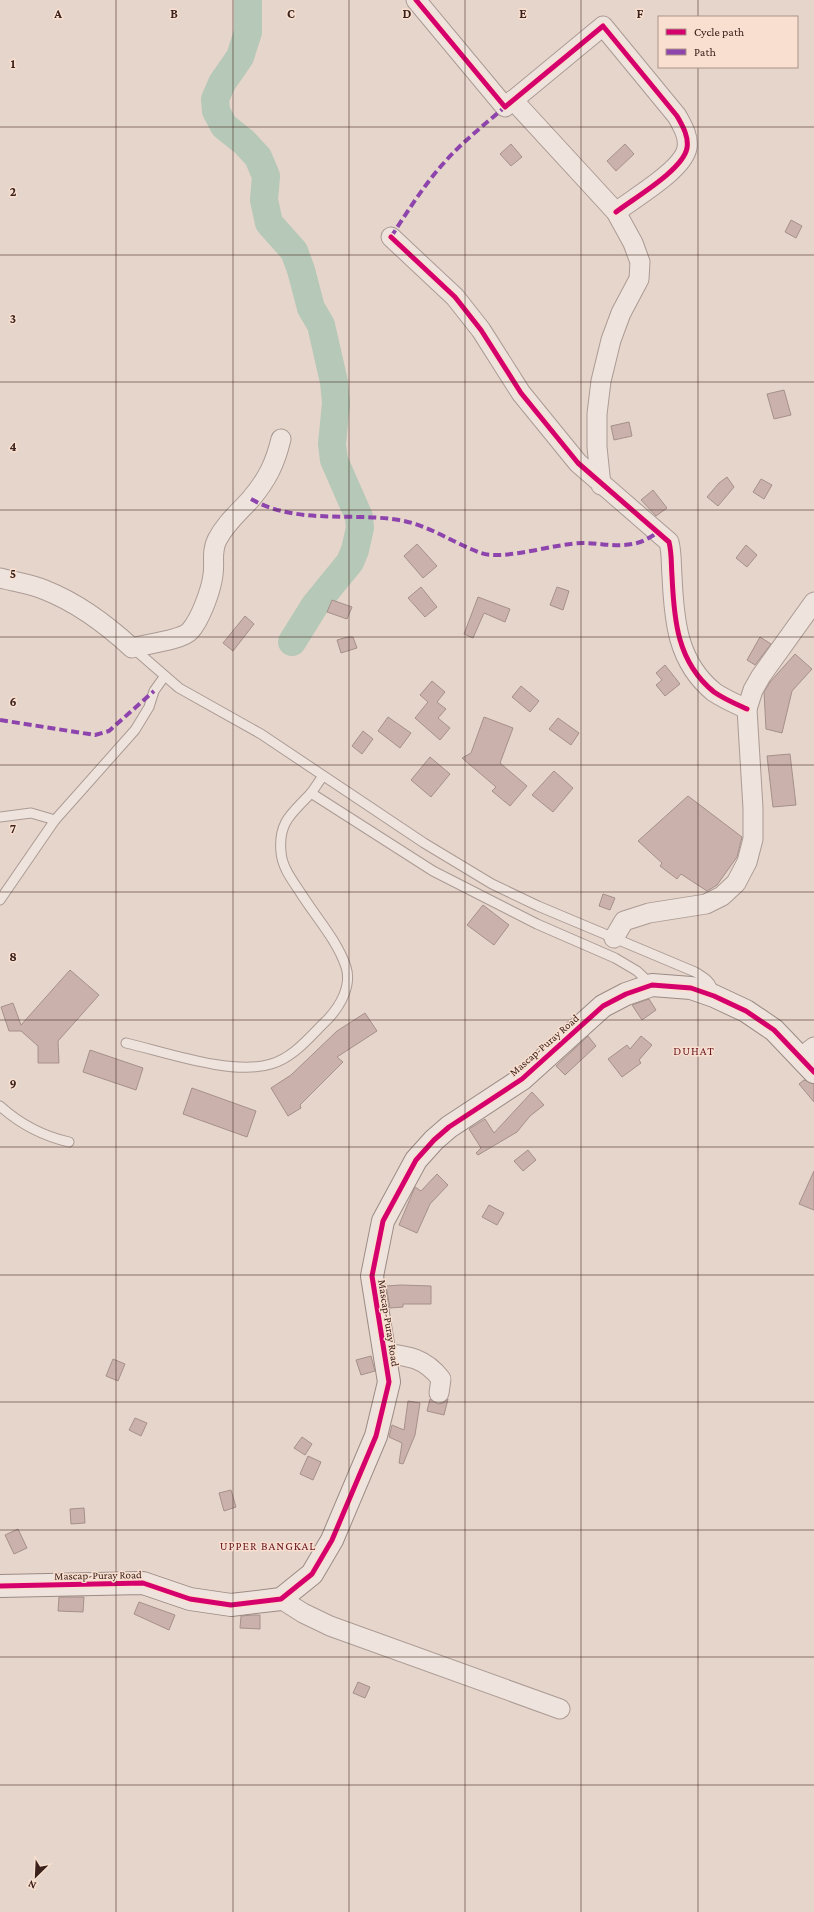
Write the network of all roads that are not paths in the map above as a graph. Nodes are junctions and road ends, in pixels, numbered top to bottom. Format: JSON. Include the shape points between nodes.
{"nodes":[{"id":1,"x":416,"y":0,"type":"edge"},
{"id":2,"x":513,"y":100,"type":"junction"},
{"id":3,"x":616,"y":212,"type":"junction"},
{"id":4,"x":391,"y":237,"type":"dead end"},
{"id":5,"x":281,"y":439,"type":"dead end"},
{"id":6,"x":601,"y":485,"type":"junction"},
{"id":7,"x":0,"y":578,"type":"edge"},
{"id":8,"x":814,"y":602,"type":"edge"},
{"id":9,"x":132,"y":648,"type":"junction"},
{"id":10,"x":164,"y":677,"type":"junction"},
{"id":11,"x":747,"y":710,"type":"junction"},
{"id":12,"x":323,"y":776,"type":"junction"},
{"id":13,"x":311,"y":793,"type":"junction"},
{"id":14,"x":0,"y":817,"type":"edge"},
{"id":15,"x":55,"y":820,"type":"junction"},
{"id":16,"x":0,"y":900,"type":"edge"},
{"id":17,"x":614,"y":938,"type":"junction"},
{"id":18,"x":652,"y":986,"type":"junction"},
{"id":19,"x":714,"y":996,"type":"junction"},
{"id":20,"x":126,"y":1043,"type":"dead end"},
{"id":21,"x":810,"y":1059,"type":"edge"},
{"id":22,"x":0,"y":1106,"type":"edge"},
{"id":23,"x":69,"y":1142,"type":"dead end"},
{"id":24,"x":384,"y":1354,"type":"junction"},
{"id":25,"x":439,"y":1393,"type":"dead end"},
{"id":26,"x":0,"y":1586,"type":"edge"},
{"id":27,"x":281,"y":1599,"type":"junction"},
{"id":28,"x":560,"y":1708,"type":"dead end"}],
"edges":[{"from":1,"to":2,"type":"street","via":[[505,107]]},
{"from":2,"to":3,"type":"street"},
{"from":2,"to":3,"type":"street","via":[[603,26],[676,116],[685,131],[687,148],[681,160],[669,172]]},
{"from":3,"to":6,"type":"street","via":[[640,262],[639,279],[621,313],[601,380],[597,447]]},
{"from":4,"to":6,"type":"street","via":[[456,297],[481,330],[521,393],[578,463]]},
{"from":5,"to":9,"type":"street","via":[[276,461],[267,477],[217,539],[212,552],[213,575],[197,622],[189,632],[179,638]]},
{"from":6,"to":11,"type":"street","via":[[669,542],[679,640],[687,661],[698,677],[715,693]]},
{"from":7,"to":9,"type":"street","via":[[44,589],[76,604]]},
{"from":8,"to":11,"type":"street","via":[[761,676],[753,690]]},
{"from":9,"to":10,"type":"lane"},
{"from":10,"to":12,"type":"lane","via":[[261,734]]},
{"from":10,"to":15,"type":"lane","via":[[154,691],[149,706],[135,730]]},
{"from":11,"to":17,"type":"street","via":[[753,839],[747,862],[736,883],[722,896],[706,904],[649,913],[624,922]]},
{"from":12,"to":13,"type":"lane"},
{"from":12,"to":17,"type":"lane","via":[[424,843],[492,884]]},
{"from":13,"to":18,"type":"lane","via":[[433,871],[537,924],[615,958],[637,971]]},
{"from":13,"to":20,"type":"lane","via":[[289,814],[281,830],[281,853],[287,872],[337,949],[346,968],[346,989],[338,1009],[296,1051],[272,1064],[247,1067],[211,1063]]},
{"from":14,"to":15,"type":"lane","via":[[31,813]]},
{"from":15,"to":16,"type":"lane"},
{"from":17,"to":19,"type":"lane","via":[[695,972],[707,979],[713,987]]},
{"from":18,"to":19,"type":"street","name":"Mascap-Puray Road","via":[[691,988]]},
{"from":18,"to":24,"type":"street","name":"Mascap-Puray Road","via":[[626,994],[603,1006],[522,1079],[449,1126],[416,1160],[383,1221],[372,1276]]},
{"from":19,"to":21,"type":"street","name":"Mascap-Puray Road","via":[[746,1011]]},
{"from":22,"to":23,"type":"lane","via":[[34,1130]]},
{"from":24,"to":25,"type":"street","via":[[403,1356],[427,1364],[441,1379]]},
{"from":24,"to":27,"type":"street","name":"Mascap-Puray Road","via":[[389,1382],[376,1436],[332,1540],[312,1574]]},
{"from":26,"to":27,"type":"street","name":"Mascap-Puray Road","via":[[143,1583],[190,1599],[231,1605]]},
{"from":27,"to":28,"type":"street","via":[[330,1626]]}]}
